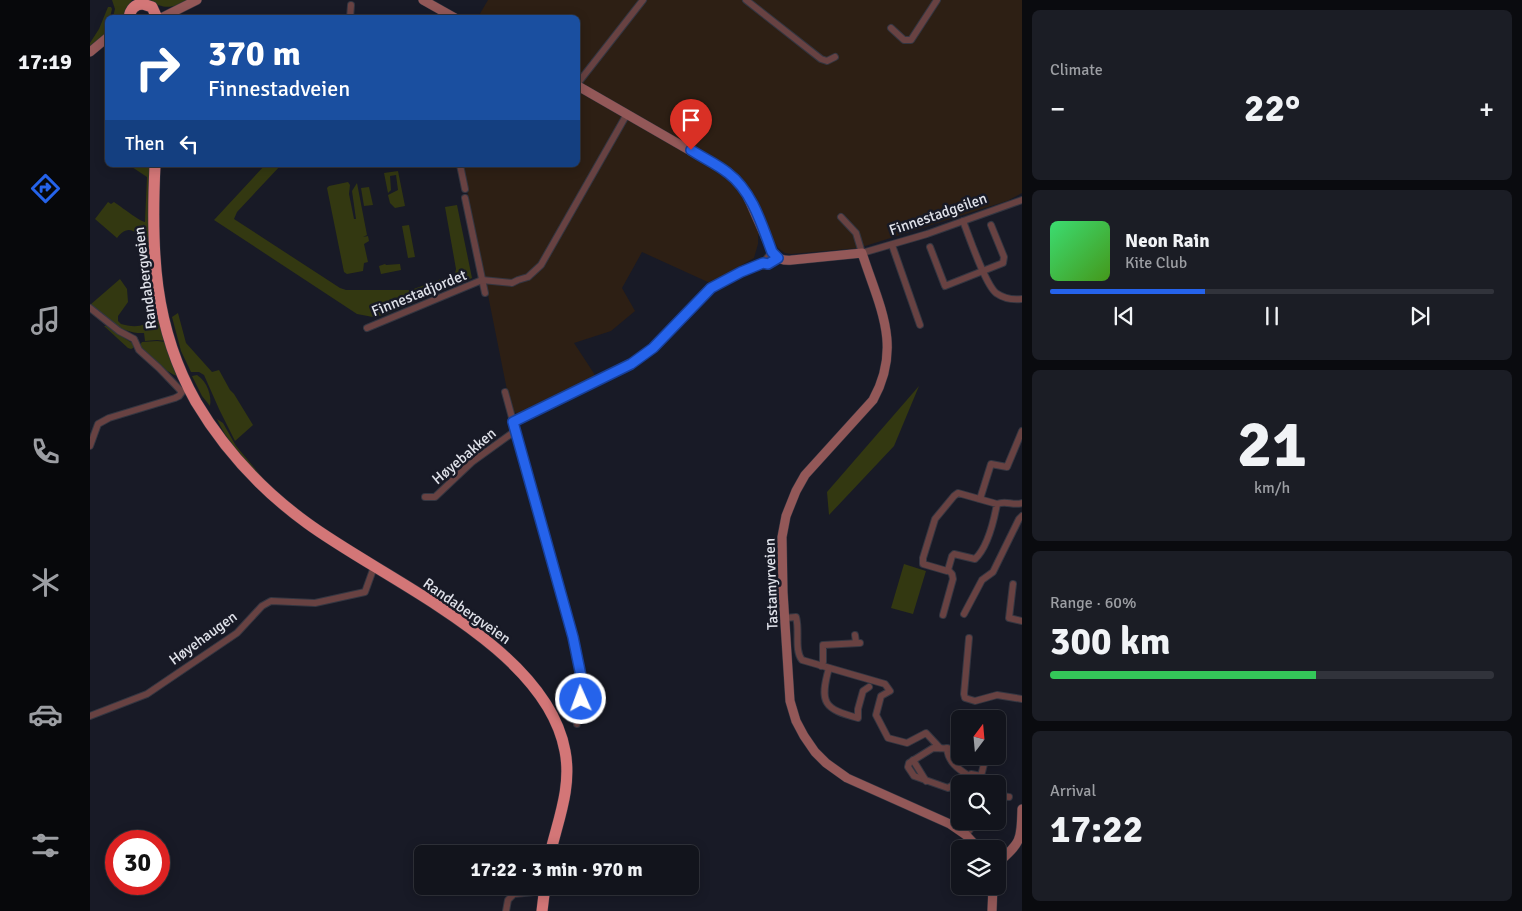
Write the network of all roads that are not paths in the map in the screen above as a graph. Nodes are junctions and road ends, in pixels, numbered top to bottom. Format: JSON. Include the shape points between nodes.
{"nodes":[{"id":1,"x":197,"y":0,"type":"edge"},
{"id":2,"x":424,"y":0,"type":"edge"},
{"id":3,"x":643,"y":0,"type":"edge"},
{"id":4,"x":747,"y":0,"type":"edge"},
{"id":5,"x":937,"y":0,"type":"edge"},
{"id":6,"x":351,"y":6,"type":"dead end"},
{"id":7,"x":150,"y":7,"type":"edge"},
{"id":8,"x":175,"y":9,"type":"junction"},
{"id":9,"x":130,"y":12,"type":"edge"},
{"id":10,"x":166,"y":15,"type":"edge"},
{"id":11,"x":350,"y":15,"type":"edge"},
{"id":12,"x":444,"y":15,"type":"edge"},
{"id":13,"x":891,"y":28,"type":"dead end"},
{"id":14,"x":105,"y":41,"type":"edge"},
{"id":15,"x":90,"y":52,"type":"edge"},
{"id":16,"x":834,"y":57,"type":"dead end"},
{"id":17,"x":580,"y":82,"type":"edge"},
{"id":18,"x":580,"y":86,"type":"edge"},
{"id":19,"x":627,"y":114,"type":"junction"},
{"id":20,"x":155,"y":167,"type":"edge"},
{"id":21,"x":460,"y":167,"type":"edge"},
{"id":22,"x":465,"y":189,"type":"dead end"},
{"id":23,"x":465,"y":198,"type":"dead end"},
{"id":24,"x":1022,"y":200,"type":"edge"},
{"id":25,"x":841,"y":217,"type":"dead end"},
{"id":26,"x":963,"y":221,"type":"junction"},
{"id":27,"x":991,"y":225,"type":"dead end"},
{"id":28,"x":892,"y":245,"type":"junction"},
{"id":29,"x":930,"y":247,"type":"dead end"},
{"id":30,"x":862,"y":253,"type":"junction"},
{"id":31,"x":775,"y":255,"type":"junction"},
{"id":32,"x":984,"y":271,"type":"junction"},
{"id":33,"x":482,"y":280,"type":"junction"},
{"id":34,"x":485,"y":293,"type":"dead end"},
{"id":35,"x":1022,"y":299,"type":"edge"},
{"id":36,"x":90,"y":308,"type":"edge"},
{"id":37,"x":920,"y":325,"type":"dead end"},
{"id":38,"x":367,"y":328,"type":"dead end"},
{"id":39,"x":505,"y":392,"type":"dead end"},
{"id":40,"x":513,"y":422,"type":"junction"},
{"id":41,"x":515,"y":431,"type":"junction"},
{"id":42,"x":1022,"y":431,"type":"edge"},
{"id":43,"x":90,"y":446,"type":"edge"},
{"id":44,"x":425,"y":497,"type":"dead end"},
{"id":45,"x":980,"y":499,"type":"junction"},
{"id":46,"x":1022,"y":503,"type":"edge"},
{"id":47,"x":997,"y":504,"type":"junction"},
{"id":48,"x":1022,"y":516,"type":"edge"},
{"id":49,"x":374,"y":566,"type":"junction"},
{"id":50,"x":948,"y":570,"type":"junction"},
{"id":51,"x":1013,"y":584,"type":"dead end"},
{"id":52,"x":964,"y":614,"type":"dead end"},
{"id":53,"x":943,"y":615,"type":"dead end"},
{"id":54,"x":785,"y":618,"type":"junction"},
{"id":55,"x":1022,"y":621,"type":"edge"},
{"id":56,"x":855,"y":634,"type":"dead end"},
{"id":57,"x":968,"y":638,"type":"dead end"},
{"id":58,"x":822,"y":666,"type":"junction"},
{"id":59,"x":829,"y":668,"type":"junction"},
{"id":60,"x":869,"y":687,"type":"dead end"},
{"id":61,"x":1022,"y":699,"type":"edge"},
{"id":62,"x":90,"y":716,"type":"edge"},
{"id":63,"x":577,"y":724,"type":"dead end"},
{"id":64,"x":943,"y":748,"type":"junction"},
{"id":65,"x":951,"y":748,"type":"edge"},
{"id":66,"x":967,"y":775,"type":"edge"},
{"id":67,"x":951,"y":787,"type":"edge"},
{"id":68,"x":1006,"y":797,"type":"edge"},
{"id":69,"x":1009,"y":797,"type":"dead end"},
{"id":70,"x":1022,"y":809,"type":"edge"},
{"id":71,"x":970,"y":830,"type":"edge"},
{"id":72,"x":966,"y":835,"type":"junction"},
{"id":73,"x":971,"y":840,"type":"edge"},
{"id":74,"x":552,"y":845,"type":"edge"},
{"id":75,"x":1019,"y":847,"type":"edge"},
{"id":76,"x":1006,"y":854,"type":"edge"},
{"id":77,"x":513,"y":895,"type":"edge"},
{"id":78,"x":544,"y":895,"type":"edge"},
{"id":79,"x":993,"y":895,"type":"edge"},
{"id":80,"x":506,"y":911,"type":"edge"},
{"id":81,"x":542,"y":911,"type":"edge"},
{"id":82,"x":992,"y":911,"type":"edge"}],
"edges":[{"from":1,"to":8,"type":"main road"},
{"from":2,"to":12,"type":"main road"},
{"from":3,"to":17,"type":"street"},
{"from":4,"to":16,"type":"street","via":[[824,60]]},
{"from":5,"to":13,"type":"street","via":[[910,40],[904,40]]},
{"from":6,"to":11,"type":"street"},
{"from":7,"to":8,"type":"main road"},
{"from":7,"to":9,"type":"highway","via":[[140,4]]},
{"from":8,"to":10,"type":"main road"},
{"from":14,"to":15,"type":"main road"},
{"from":18,"to":19,"type":"main road"},
{"from":19,"to":31,"type":"main road","via":[[723,168],[736,180],[749,197]]},
{"from":19,"to":33,"type":"street","name":"Finnestadjordet","via":[[541,265],[528,277],[512,283]]},
{"from":20,"to":49,"type":"highway","name":"Randabergveien","via":[[156,249],[160,278],[176,346],[214,422],[280,501],[322,534]]},
{"from":21,"to":22,"type":"street"},
{"from":23,"to":33,"type":"street"},
{"from":24,"to":26,"type":"street","name":"Finnestadgeilen"},
{"from":25,"to":30,"type":"street","via":[[856,233]]},
{"from":26,"to":28,"type":"street","name":"Finnestadgeilen"},
{"from":26,"to":32,"type":"street"},
{"from":27,"to":32,"type":"street","via":[[1004,260]]},
{"from":28,"to":30,"type":"street","name":"Finnestadgeilen"},
{"from":28,"to":37,"type":"street"},
{"from":29,"to":32,"type":"street","via":[[945,286]]},
{"from":30,"to":31,"type":"main road","via":[[792,260],[782,260]]},
{"from":30,"to":54,"type":"main road","name":"Tastamyrveien","via":[[886,328],[888,359],[873,400],[805,475],[789,508],[782,537]]},
{"from":31,"to":40,"type":"street","via":[[768,264],[763,263],[711,288],[653,348],[631,364]]},
{"from":32,"to":35,"type":"street","via":[[996,294]]},
{"from":33,"to":34,"type":"street"},
{"from":33,"to":38,"type":"street","name":"Finnestadjordet"},
{"from":36,"to":43,"type":"street","name":"Randabergveien","via":[[134,339],[139,350],[182,392],[174,398],[98,424]]},
{"from":39,"to":40,"type":"street"},
{"from":40,"to":41,"type":"street"},
{"from":41,"to":44,"type":"street","name":"Høyebakken","via":[[472,462],[435,497]]},
{"from":41,"to":63,"type":"street","name":"Høyebakken","via":[[578,659],[581,699]]},
{"from":42,"to":45,"type":"street","via":[[1007,467],[992,464]]},
{"from":45,"to":47,"type":"street"},
{"from":45,"to":50,"type":"street","via":[[956,494],[935,519],[922,563]]},
{"from":46,"to":47,"type":"street"},
{"from":47,"to":50,"type":"street","via":[[989,533],[976,558],[954,554]]},
{"from":48,"to":52,"type":"street","via":[[993,572],[982,580]]},
{"from":49,"to":62,"type":"street","name":"Høyehaugen","via":[[365,592],[315,603],[272,601],[262,606],[237,633],[147,694]]},
{"from":49,"to":74,"type":"highway","name":"Randabergveien","via":[[496,648],[550,710],[564,743],[567,772],[564,800]]},
{"from":50,"to":53,"type":"street","via":[[954,579]]},
{"from":51,"to":55,"type":"street","via":[[1009,618]]},
{"from":54,"to":58,"type":"street","via":[[796,618],[800,658]]},
{"from":54,"to":72,"type":"main road","name":"Tastamyrveien","via":[[790,701],[796,721],[815,752],[847,778],[950,824]]},
{"from":56,"to":58,"type":"street","via":[[858,643],[822,645]]},
{"from":57,"to":61,"type":"street","via":[[965,698],[976,701],[997,695]]},
{"from":58,"to":59,"type":"street"},
{"from":59,"to":60,"type":"street","via":[[824,697],[838,712],[858,718],[863,691]]},
{"from":59,"to":64,"type":"street","via":[[885,684],[890,691],[882,696],[876,715],[888,738],[907,743],[926,733]]},
{"from":64,"to":65,"type":"street"},
{"from":64,"to":66,"type":"street","via":[[956,767]]},
{"from":64,"to":67,"type":"street","via":[[933,748],[908,765],[914,776]]},
{"from":68,"to":69,"type":"street"},
{"from":70,"to":75,"type":"main road"},
{"from":71,"to":72,"type":"street"},
{"from":72,"to":73,"type":"main road","name":"Tastamyrveien"},
{"from":75,"to":76,"type":"main road"},
{"from":77,"to":80,"type":"street","via":[[508,900]]},
{"from":78,"to":81,"type":"highway"},
{"from":79,"to":82,"type":"main road"}]}
